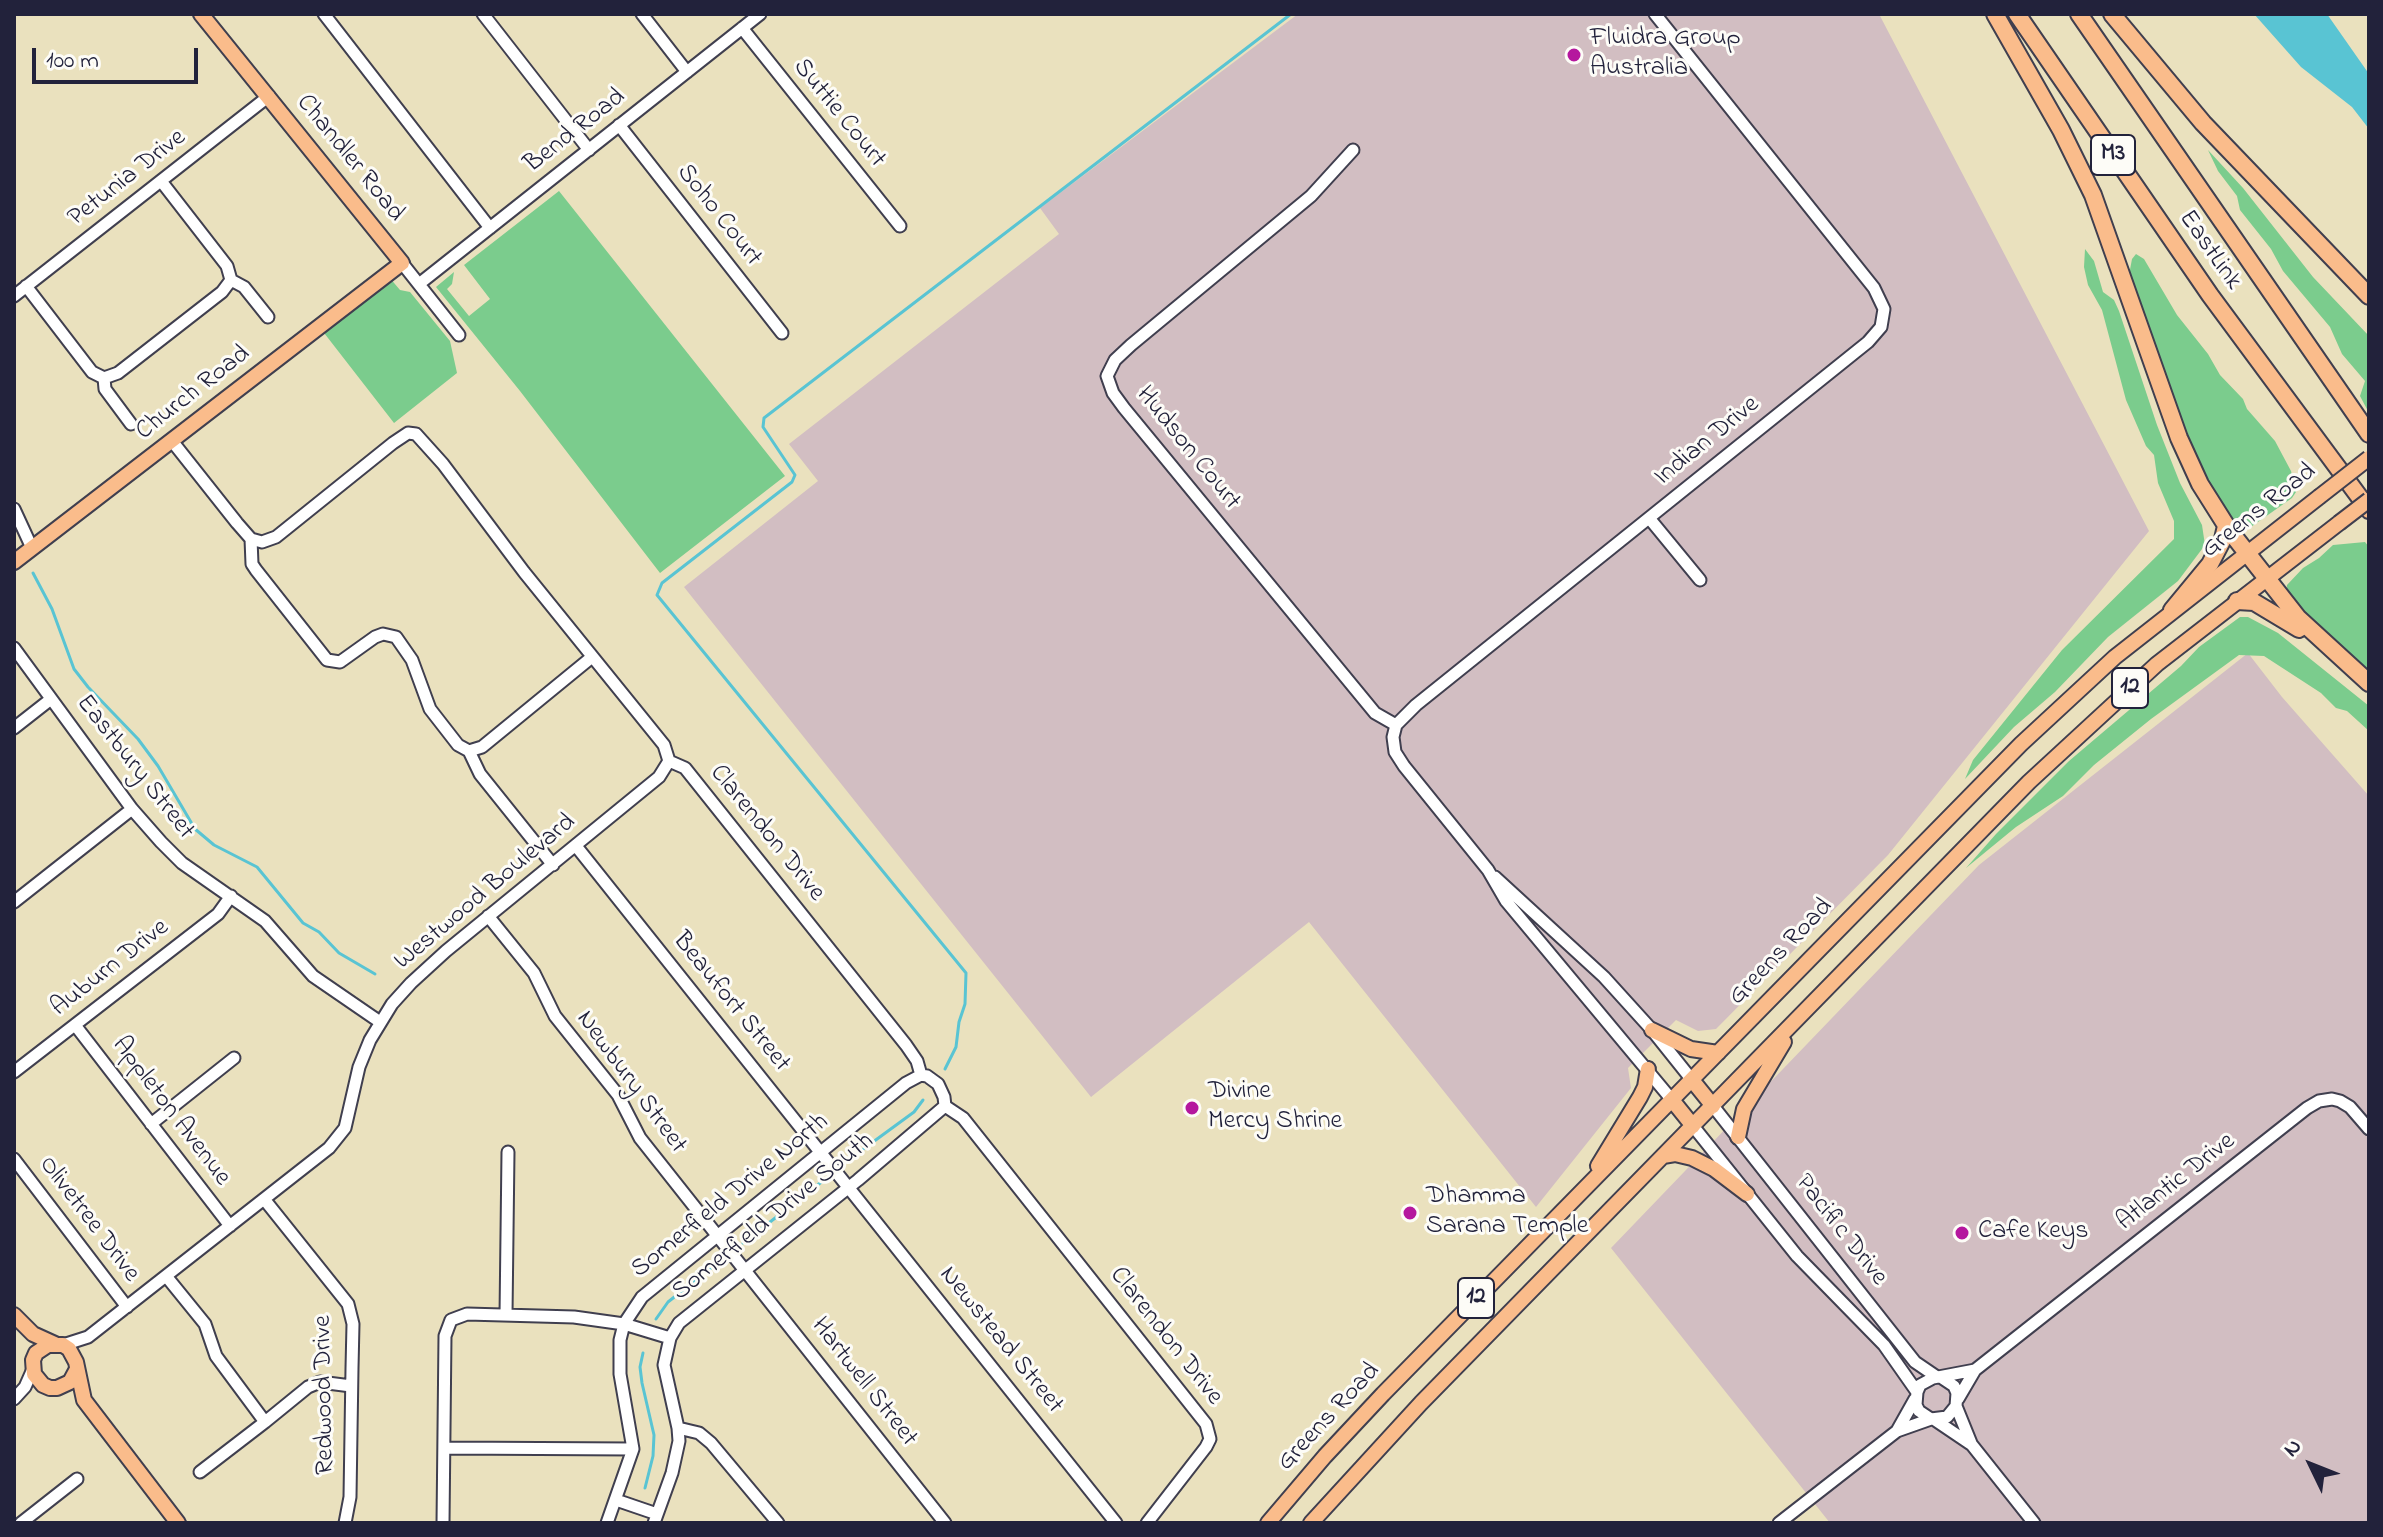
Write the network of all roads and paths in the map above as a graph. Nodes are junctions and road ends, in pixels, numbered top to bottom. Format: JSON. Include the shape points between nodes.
{"nodes":[{"id":1,"x":201,"y":14,"type":"edge"},
{"id":2,"x":324,"y":14,"type":"edge"},
{"id":3,"x":483,"y":14,"type":"edge"},
{"id":4,"x":642,"y":14,"type":"edge"},
{"id":5,"x":760,"y":14,"type":"edge"},
{"id":6,"x":1655,"y":14,"type":"edge"},
{"id":7,"x":1995,"y":14,"type":"edge"},
{"id":8,"x":2017,"y":14,"type":"edge"},
{"id":9,"x":2079,"y":14,"type":"edge"},
{"id":10,"x":2112,"y":14,"type":"edge"},
{"id":11,"x":742,"y":28,"type":"junction"},
{"id":12,"x":687,"y":72,"type":"junction"},
{"id":13,"x":269,"y":96,"type":"junction"},
{"id":14,"x":619,"y":125,"type":"junction"},
{"id":15,"x":589,"y":150,"type":"junction"},
{"id":16,"x":1353,"y":150,"type":"dead end"},
{"id":17,"x":161,"y":181,"type":"junction"},
{"id":18,"x":900,"y":226,"type":"dead end"},
{"id":19,"x":490,"y":228,"type":"junction"},
{"id":20,"x":402,"y":263,"type":"junction"},
{"id":21,"x":231,"y":280,"type":"junction"},
{"id":22,"x":419,"y":284,"type":"junction"},
{"id":23,"x":26,"y":286,"type":"junction"},
{"id":24,"x":14,"y":296,"type":"edge"},
{"id":25,"x":2369,"y":296,"type":"edge"},
{"id":26,"x":268,"y":317,"type":"dead end"},
{"id":27,"x":782,"y":333,"type":"dead end"},
{"id":28,"x":459,"y":335,"type":"dead end"},
{"id":29,"x":104,"y":378,"type":"junction"},
{"id":30,"x":131,"y":424,"type":"dead end"},
{"id":31,"x":2369,"y":434,"type":"edge"},
{"id":32,"x":172,"y":441,"type":"junction"},
{"id":33,"x":2369,"y":458,"type":"edge"},
{"id":34,"x":2369,"y":500,"type":"edge"},
{"id":35,"x":14,"y":509,"type":"edge"},
{"id":36,"x":2369,"y":510,"type":"edge"},
{"id":37,"x":1649,"y":518,"type":"junction"},
{"id":38,"x":2226,"y":526,"type":"junction"},
{"id":39,"x":251,"y":539,"type":"junction"},
{"id":40,"x":32,"y":548,"type":"junction"},
{"id":41,"x":2246,"y":553,"type":"junction"},
{"id":42,"x":14,"y":562,"type":"edge"},
{"id":43,"x":2266,"y":579,"type":"junction"},
{"id":44,"x":1700,"y":580,"type":"dead end"},
{"id":45,"x":2237,"y":601,"type":"junction"},
{"id":46,"x":2172,"y":610,"type":"junction"},
{"id":47,"x":14,"y":648,"type":"edge"},
{"id":48,"x":2336,"y":655,"type":"junction"},
{"id":49,"x":592,"y":657,"type":"junction"},
{"id":50,"x":2369,"y":683,"type":"edge"},
{"id":51,"x":51,"y":699,"type":"junction"},
{"id":52,"x":1396,"y":725,"type":"junction"},
{"id":53,"x":14,"y":728,"type":"edge"},
{"id":54,"x":469,"y":751,"type":"junction"},
{"id":55,"x":669,"y":761,"type":"junction"},
{"id":56,"x":132,"y":809,"type":"junction"},
{"id":57,"x":576,"y":846,"type":"junction"},
{"id":58,"x":553,"y":865,"type":"junction"},
{"id":59,"x":1488,"y":870,"type":"junction"},
{"id":60,"x":231,"y":896,"type":"junction"},
{"id":61,"x":14,"y":902,"type":"edge"},
{"id":62,"x":488,"y":916,"type":"junction"},
{"id":63,"x":1810,"y":1006,"type":"junction"},
{"id":64,"x":380,"y":1022,"type":"junction"},
{"id":65,"x":75,"y":1025,"type":"junction"},
{"id":66,"x":1652,"y":1030,"type":"junction"},
{"id":67,"x":1718,"y":1053,"type":"junction"},
{"id":68,"x":234,"y":1058,"type":"dead end"},
{"id":69,"x":1648,"y":1069,"type":"junction"},
{"id":70,"x":14,"y":1072,"type":"edge"},
{"id":71,"x":921,"y":1075,"type":"junction"},
{"id":72,"x":1692,"y":1080,"type":"junction"},
{"id":73,"x":1672,"y":1100,"type":"junction"},
{"id":74,"x":945,"y":1106,"type":"junction"},
{"id":75,"x":1713,"y":1106,"type":"junction"},
{"id":76,"x":151,"y":1124,"type":"junction"},
{"id":77,"x":1693,"y":1126,"type":"junction"},
{"id":78,"x":2369,"y":1129,"type":"edge"},
{"id":79,"x":1738,"y":1137,"type":"junction"},
{"id":80,"x":821,"y":1151,"type":"junction"},
{"id":81,"x":508,"y":1152,"type":"dead end"},
{"id":82,"x":1663,"y":1156,"type":"junction"},
{"id":83,"x":14,"y":1159,"type":"edge"},
{"id":84,"x":849,"y":1187,"type":"junction"},
{"id":85,"x":1586,"y":1187,"type":"junction"},
{"id":86,"x":1747,"y":1194,"type":"junction"},
{"id":87,"x":264,"y":1199,"type":"junction"},
{"id":88,"x":230,"y":1226,"type":"junction"},
{"id":89,"x":717,"y":1234,"type":"junction"},
{"id":90,"x":746,"y":1270,"type":"junction"},
{"id":91,"x":166,"y":1276,"type":"junction"},
{"id":92,"x":127,"y":1307,"type":"junction"},
{"id":93,"x":506,"y":1315,"type":"junction"},
{"id":94,"x":18,"y":1321,"type":"edge"},
{"id":95,"x":624,"y":1324,"type":"junction"},
{"id":96,"x":88,"y":1337,"type":"junction"},
{"id":97,"x":670,"y":1338,"type":"junction"},
{"id":98,"x":59,"y":1344,"type":"junction"},
{"id":99,"x":76,"y":1366,"type":"junction"},
{"id":100,"x":33,"y":1368,"type":"junction"},
{"id":101,"x":1975,"y":1370,"type":"junction"},
{"id":102,"x":1939,"y":1378,"type":"junction"},
{"id":103,"x":351,"y":1386,"type":"junction"},
{"id":104,"x":49,"y":1387,"type":"junction"},
{"id":105,"x":1916,"y":1395,"type":"junction"},
{"id":106,"x":16,"y":1397,"type":"edge"},
{"id":107,"x":1957,"y":1403,"type":"junction"},
{"id":108,"x":91,"y":1411,"type":"junction"},
{"id":109,"x":1933,"y":1420,"type":"junction"},
{"id":110,"x":265,"y":1422,"type":"junction"},
{"id":111,"x":678,"y":1428,"type":"junction"},
{"id":112,"x":1897,"y":1431,"type":"junction"},
{"id":113,"x":1972,"y":1445,"type":"junction"},
{"id":114,"x":445,"y":1448,"type":"junction"},
{"id":115,"x":633,"y":1449,"type":"junction"},
{"id":116,"x":200,"y":1472,"type":"dead end"},
{"id":117,"x":77,"y":1479,"type":"dead end"},
{"id":118,"x":616,"y":1500,"type":"junction"},
{"id":119,"x":656,"y":1518,"type":"edge"},
{"id":120,"x":21,"y":1523,"type":"edge"},
{"id":121,"x":178,"y":1523,"type":"edge"},
{"id":122,"x":345,"y":1523,"type":"edge"},
{"id":123,"x":443,"y":1523,"type":"edge"},
{"id":124,"x":607,"y":1523,"type":"edge"},
{"id":125,"x":778,"y":1523,"type":"edge"},
{"id":126,"x":945,"y":1523,"type":"edge"},
{"id":127,"x":1116,"y":1523,"type":"edge"},
{"id":128,"x":1147,"y":1523,"type":"edge"},
{"id":129,"x":1268,"y":1523,"type":"edge"},
{"id":130,"x":1311,"y":1523,"type":"edge"},
{"id":131,"x":1779,"y":1523,"type":"edge"},
{"id":132,"x":2034,"y":1523,"type":"edge"}],
"edges":[{"from":1,"to":13,"type":"main road","name":"Chandler Road"},
{"from":2,"to":19,"type":"street"},
{"from":3,"to":15,"type":"street"},
{"from":4,"to":12,"type":"street"},
{"from":5,"to":11,"type":"street","name":"Bend Road"},
{"from":6,"to":37,"type":"street","name":"Indian Drive","via":[[1871,284],[1884,309],[1881,327],[1868,342]]},
{"from":7,"to":38,"type":"highway","via":[[2093,195],[2179,438]]},
{"from":8,"to":36,"type":"highway","name":"EastLink","number":"M3","via":[[2210,295]]},
{"from":9,"to":31,"type":"highway","name":"EastLink","number":"M3"},
{"from":10,"to":25,"type":"highway","via":[[2203,123]]},
{"from":11,"to":12,"type":"street","name":"Bend Road"},
{"from":11,"to":18,"type":"street","name":"Suttie Court"},
{"from":12,"to":14,"type":"street","name":"Bend Road"},
{"from":13,"to":17,"type":"street","name":"Petunia Drive"},
{"from":13,"to":20,"type":"main road","name":"Chandler Road"},
{"from":14,"to":15,"type":"street","name":"Bend Road"},
{"from":14,"to":27,"type":"street","name":"Soho Court"},
{"from":15,"to":19,"type":"street","name":"Bend Road"},
{"from":16,"to":52,"type":"street","name":"Hudson Court","via":[[1311,196],[1131,345],[1107,376],[1124,408],[1375,713]]},
{"from":17,"to":21,"type":"street","via":[[227,266]]},
{"from":17,"to":23,"type":"street","name":"Petunia Drive"},
{"from":19,"to":22,"type":"street","name":"Bend Road"},
{"from":20,"to":22,"type":"street","name":"Chandler Road"},
{"from":20,"to":32,"type":"main road","name":"Church Road"},
{"from":21,"to":26,"type":"street","via":[[244,287]]},
{"from":21,"to":29,"type":"street","via":[[118,373]]},
{"from":22,"to":28,"type":"street","name":"Chandler Road"},
{"from":23,"to":24,"type":"street","name":"Petunia Drive"},
{"from":23,"to":29,"type":"street","via":[[92,372]]},
{"from":29,"to":30,"type":"street","via":[[105,389]]},
{"from":32,"to":39,"type":"street"},
{"from":32,"to":40,"type":"main road","name":"Church Road"},
{"from":33,"to":41,"type":"main road","name":"Greens Road","number":"12","bridge":true},
{"from":34,"to":43,"type":"main road","number":"12","bridge":true},
{"from":35,"to":40,"type":"street"},
{"from":37,"to":44,"type":"street"},
{"from":37,"to":52,"type":"street","name":"Indian Drive"},
{"from":38,"to":41,"type":"highway"},
{"from":38,"to":46,"type":"highway","via":[[2210,564]]},
{"from":39,"to":49,"type":"street","name":"Clarendon Drive","via":[[276,537],[393,443],[416,434]]},
{"from":39,"to":54,"type":"street","via":[[256,570],[327,660],[340,662],[383,634],[396,637],[412,660],[430,709]]},
{"from":40,"to":42,"type":"main road","name":"Church Road"},
{"from":41,"to":43,"type":"highway"},
{"from":41,"to":46,"type":"main road","name":"Greens Road","number":"12"},
{"from":43,"to":45,"type":"main road","number":"12"},
{"from":43,"to":48,"type":"highway"},
{"from":45,"to":48,"type":"highway","via":[[2270,610]]},
{"from":45,"to":63,"type":"main road","number":"12","via":[[2074,739]]},
{"from":46,"to":67,"type":"main road","name":"Greens Road","number":"12","via":[[2021,744]]},
{"from":47,"to":51,"type":"street","name":"Eastbury Street"},
{"from":48,"to":50,"type":"highway"},
{"from":49,"to":54,"type":"street","via":[[482,747]]},
{"from":49,"to":55,"type":"street","name":"Clarendon Drive","via":[[664,745]]},
{"from":51,"to":53,"type":"street"},
{"from":51,"to":56,"type":"street","name":"Eastbury Street"},
{"from":52,"to":59,"type":"street","via":[[1395,752]]},
{"from":54,"to":58,"type":"street","via":[[480,774]]},
{"from":55,"to":57,"type":"street","name":"Westwood Boulevard","via":[[659,777]]},
{"from":55,"to":71,"type":"street","name":"Clarendon Drive","via":[[685,768],[906,1045]]},
{"from":56,"to":60,"type":"street","name":"Eastbury Street","via":[[182,863]]},
{"from":56,"to":61,"type":"street"},
{"from":57,"to":58,"type":"street","name":"Westwood Boulevard"},
{"from":57,"to":80,"type":"street","name":"Beaufort Street"},
{"from":58,"to":62,"type":"street","name":"Westwood Boulevard"},
{"from":59,"to":66,"type":"street","via":[[1604,977]]},
{"from":59,"to":69,"type":"street","via":[[1506,901]]},
{"from":60,"to":64,"type":"street","name":"Eastbury Street","via":[[265,921],[313,976]]},
{"from":60,"to":65,"type":"street","name":"Auburn Drive","via":[[218,914]]},
{"from":62,"to":64,"type":"street","name":"Westwood Boulevard","via":[[411,983]]},
{"from":62,"to":89,"type":"street","name":"Newbury Street","via":[[534,973],[555,1016],[618,1095],[640,1138]]},
{"from":63,"to":75,"type":"main road","number":"12"},
{"from":63,"to":79,"type":"main road","via":[[1744,1109]]},
{"from":64,"to":87,"type":"street","name":"Westwood Boulevard","via":[[363,1054],[341,1134]]},
{"from":65,"to":70,"type":"street","name":"Auburn Drive"},
{"from":65,"to":76,"type":"street","name":"Appleton Avenue"},
{"from":66,"to":67,"type":"main road","via":[[1691,1049]]},
{"from":66,"to":72,"type":"street"},
{"from":67,"to":72,"type":"main road","name":"Greens Road","number":"12"},
{"from":68,"to":76,"type":"street"},
{"from":69,"to":73,"type":"street"},
{"from":69,"to":85,"type":"main road","via":[[1640,1097]]},
{"from":71,"to":74,"type":"street","name":"Clarendon Drive","via":[[938,1084]]},
{"from":71,"to":80,"type":"street","name":"Somerfield Drive North"},
{"from":72,"to":73,"type":"main road","name":"Greens Road","number":"12"},
{"from":72,"to":75,"type":"main road"},
{"from":73,"to":77,"type":"main road"},
{"from":73,"to":85,"type":"main road","name":"Greens Road","number":"12"},
{"from":74,"to":84,"type":"street","name":"Somerfield Drive South"},
{"from":74,"to":128,"type":"street","name":"Clarendon Drive","via":[[963,1118],[1206,1424],[1206,1447]]},
{"from":75,"to":77,"type":"main road","number":"12"},
{"from":75,"to":79,"type":"street","name":"Pacific Drive"},
{"from":76,"to":88,"type":"street","name":"Appleton Avenue"},
{"from":77,"to":82,"type":"main road","number":"12"},
{"from":77,"to":86,"type":"street","name":"Pacific Drive"},
{"from":78,"to":101,"type":"street","name":"Atlantic Drive","via":[[2340,1101],[2319,1101],[2307,1108]]},
{"from":79,"to":102,"type":"street","name":"Pacific Drive","via":[[1915,1362]]},
{"from":80,"to":84,"type":"street","name":"Beaufort Street"},
{"from":80,"to":89,"type":"street","name":"Somerfield Drive North"},
{"from":81,"to":93,"type":"street"},
{"from":82,"to":86,"type":"main road","via":[[1692,1158]]},
{"from":82,"to":130,"type":"main road","number":"12","via":[[1431,1392]]},
{"from":83,"to":92,"type":"street","name":"Olivetree Drive"},
{"from":84,"to":90,"type":"street","name":"Somerfield Drive South"},
{"from":84,"to":127,"type":"street","name":"Newstead Street"},
{"from":85,"to":129,"type":"main road","name":"Greens Road","number":"12","via":[[1383,1394]]},
{"from":86,"to":105,"type":"street","name":"Pacific Drive","via":[[1797,1256],[1884,1345]]},
{"from":87,"to":88,"type":"street","name":"Westwood Boulevard"},
{"from":87,"to":103,"type":"street","name":"Redwood Drive","via":[[348,1304],[353,1324]]},
{"from":88,"to":91,"type":"street","name":"Westwood Boulevard"},
{"from":89,"to":90,"type":"street","name":"Newbury Street"},
{"from":89,"to":95,"type":"street","name":"Somerfield Drive North","via":[[653,1286]]},
{"from":90,"to":97,"type":"street","name":"Somerfield Drive South","via":[[693,1310]]},
{"from":90,"to":126,"type":"street","name":"Hartwell Street"},
{"from":91,"to":92,"type":"street","name":"Westwood Boulevard"},
{"from":91,"to":110,"type":"street","via":[[205,1324],[216,1356]]},
{"from":92,"to":96,"type":"street","name":"Westwood Boulevard"},
{"from":93,"to":95,"type":"street"},
{"from":93,"to":114,"type":"street","via":[[467,1314],[447,1327]]},
{"from":94,"to":98,"type":"main road"},
{"from":94,"to":100,"type":"main road"},
{"from":95,"to":97,"type":"street"},
{"from":95,"to":115,"type":"street","via":[[620,1374]]},
{"from":96,"to":98,"type":"street","name":"Westwood Boulevard"},
{"from":96,"to":99,"type":"street","name":"Westwood Boulevard"},
{"from":97,"to":111,"type":"street","name":"Somerfield Drive South","via":[[664,1365]]},
{"from":98,"to":99,"type":"main road","via":[[74,1355]]},
{"from":98,"to":100,"type":"main road","via":[[42,1348]]},
{"from":99,"to":104,"type":"main road","via":[[70,1382]]},
{"from":99,"to":108,"type":"main road"},
{"from":100,"to":104,"type":"main road","via":[[38,1381]]},
{"from":100,"to":106,"type":"street"},
{"from":101,"to":102,"type":"street","name":"Atlantic Drive"},
{"from":101,"to":107,"type":"street","name":"Atlantic Drive"},
{"from":102,"to":105,"type":"street","via":[[1926,1380]]},
{"from":102,"to":107,"type":"street","via":[[1954,1386]]},
{"from":103,"to":110,"type":"street","via":[[320,1382],[308,1387]]},
{"from":103,"to":122,"type":"street","name":"Redwood Drive"},
{"from":104,"to":106,"type":"street"},
{"from":104,"to":108,"type":"main road"},
{"from":105,"to":109,"type":"street","via":[[1919,1411]]},
{"from":105,"to":112,"type":"street"},
{"from":107,"to":109,"type":"street","via":[[1947,1417]]},
{"from":107,"to":113,"type":"street"},
{"from":108,"to":121,"type":"main road"},
{"from":109,"to":112,"type":"street"},
{"from":109,"to":113,"type":"street"},
{"from":110,"to":116,"type":"street"},
{"from":111,"to":119,"type":"street","name":"Somerfield Drive South","via":[[672,1473]]},
{"from":111,"to":125,"type":"street","via":[[699,1433],[711,1443]]},
{"from":112,"to":131,"type":"street"},
{"from":113,"to":132,"type":"street"},
{"from":114,"to":115,"type":"street"},
{"from":114,"to":123,"type":"street"},
{"from":115,"to":118,"type":"street"},
{"from":117,"to":120,"type":"street"},
{"from":118,"to":119,"type":"street"},
{"from":118,"to":124,"type":"street"}]}
